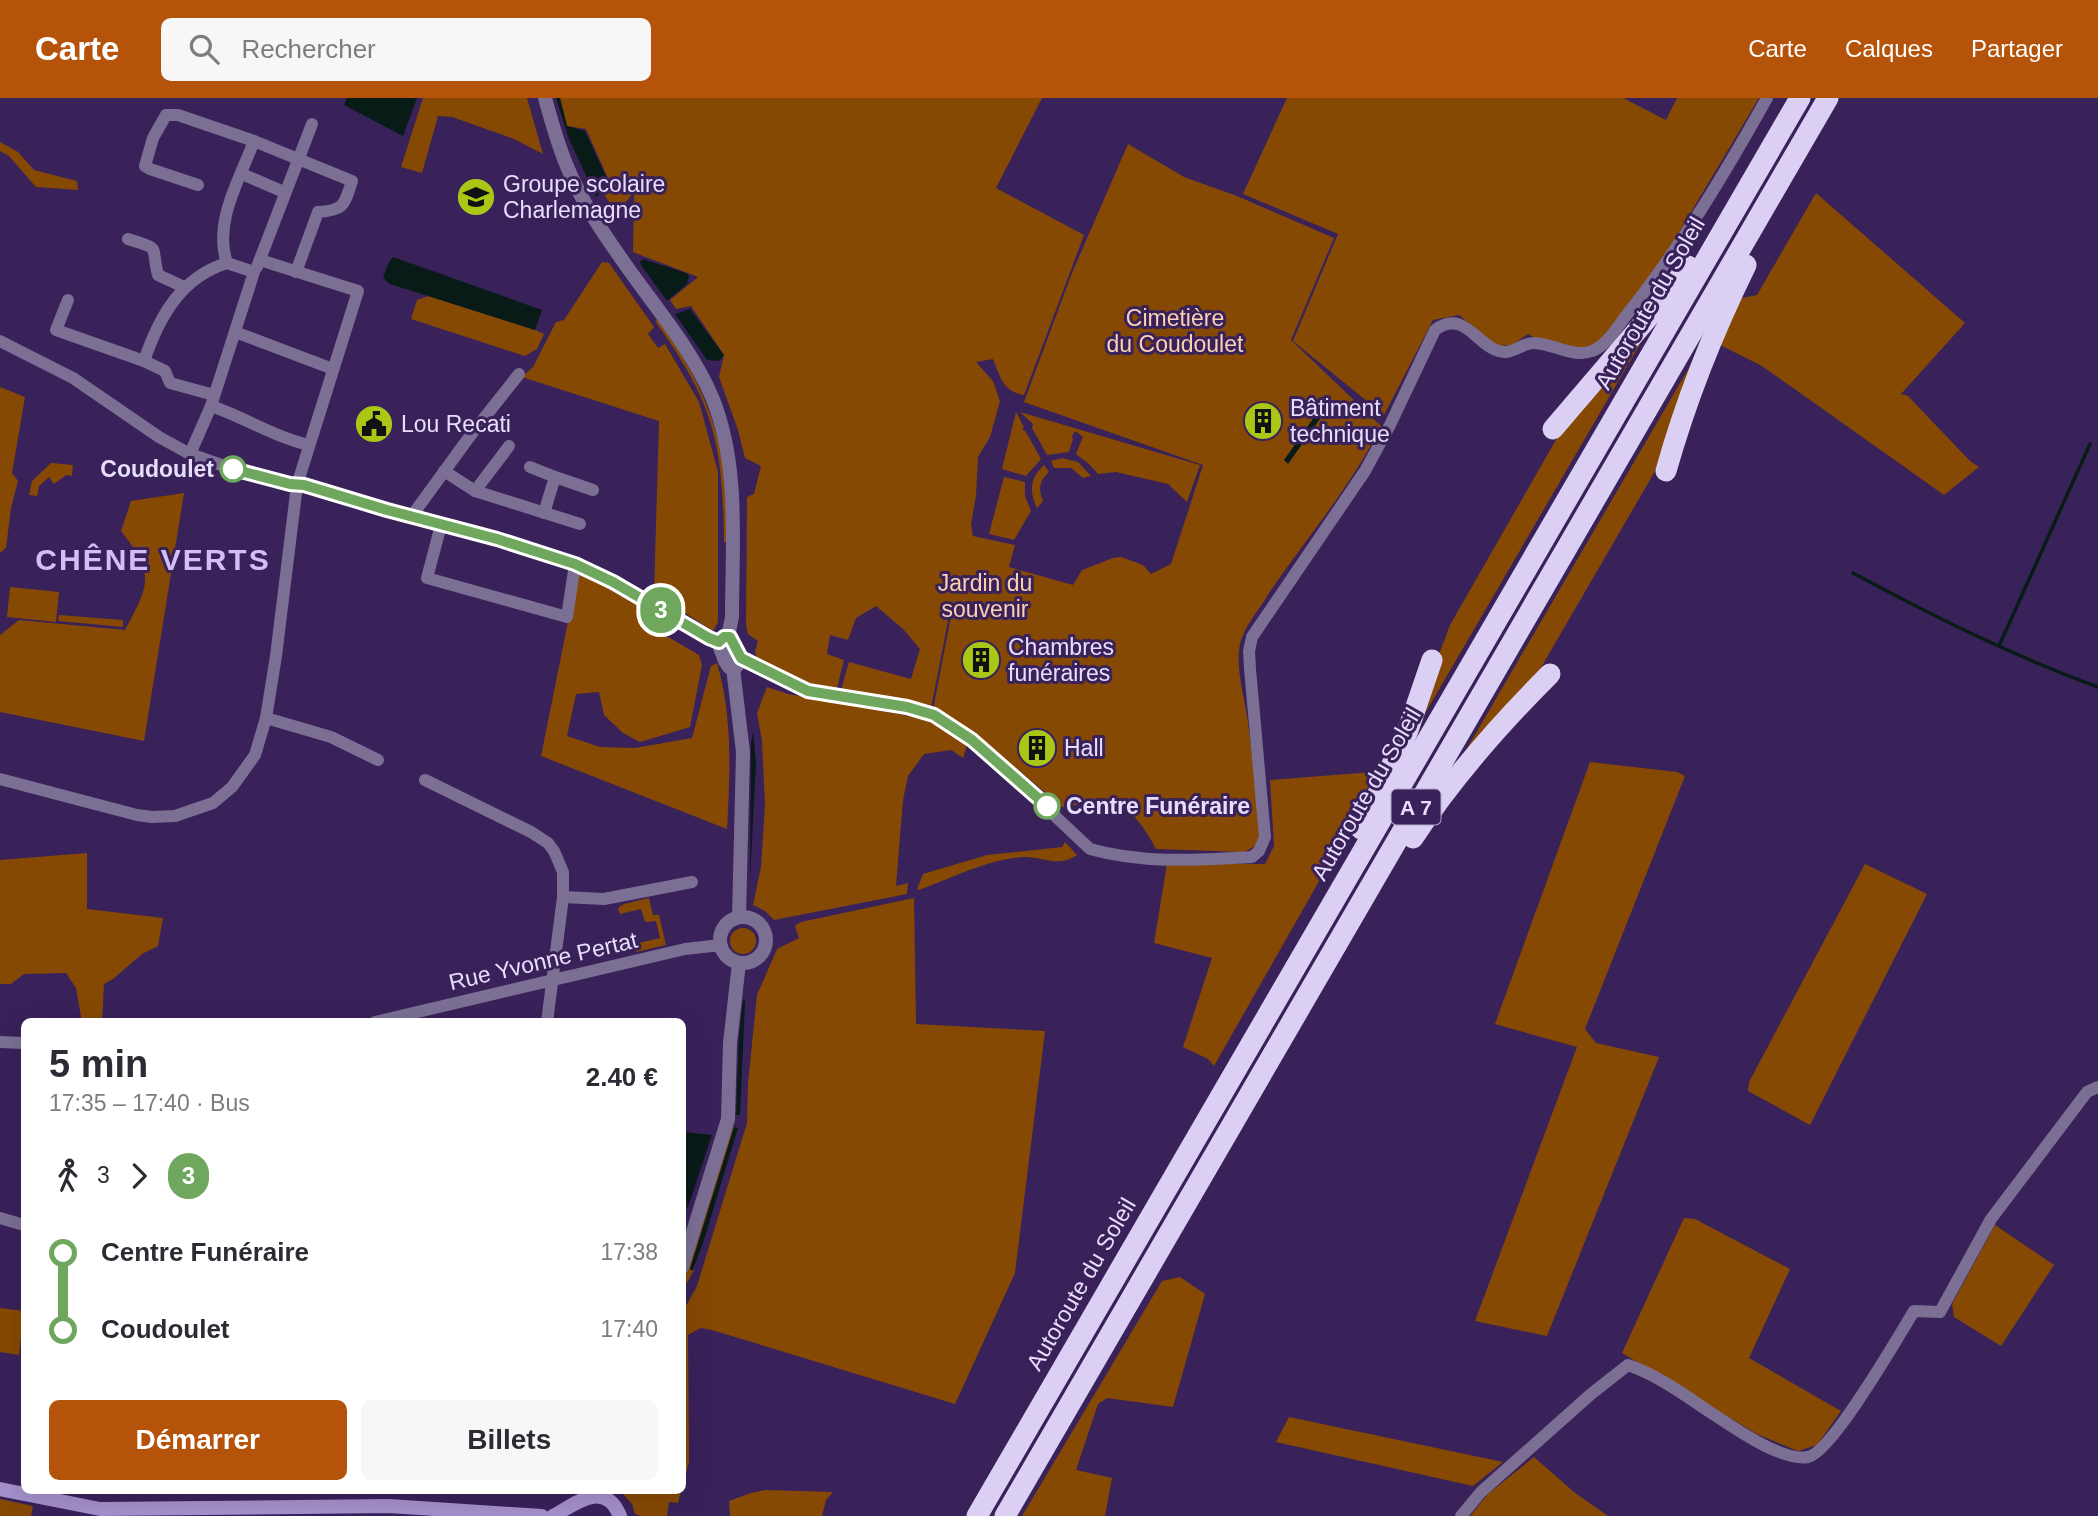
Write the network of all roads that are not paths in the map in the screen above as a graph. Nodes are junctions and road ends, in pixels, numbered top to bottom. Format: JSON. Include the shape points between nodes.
{"nodes":[{"id":1,"x":545,"y":98,"type":"edge"},
{"id":2,"x":1767,"y":98,"type":"edge"},
{"id":3,"x":1800,"y":98,"type":"edge"},
{"id":4,"x":1828,"y":98,"type":"edge"},
{"id":5,"x":312,"y":124,"type":"dead end"},
{"id":6,"x":254,"y":141,"type":"junction"},
{"id":7,"x":299,"y":159,"type":"junction"},
{"id":8,"x":1761,"y":165,"type":"junction"},
{"id":9,"x":242,"y":174,"type":"junction"},
{"id":10,"x":1781,"y":178,"type":"junction"},
{"id":11,"x":198,"y":185,"type":"dead end"},
{"id":12,"x":284,"y":192,"type":"junction"},
{"id":13,"x":128,"y":239,"type":"dead end"},
{"id":14,"x":227,"y":263,"type":"junction"},
{"id":15,"x":257,"y":266,"type":"junction"},
{"id":16,"x":296,"y":272,"type":"junction"},
{"id":17,"x":184,"y":286,"type":"junction"},
{"id":18,"x":68,"y":300,"type":"dead end"},
{"id":19,"x":235,"y":332,"type":"junction"},
{"id":20,"x":0,"y":341,"type":"edge"},
{"id":21,"x":144,"y":361,"type":"junction"},
{"id":22,"x":333,"y":369,"type":"junction"},
{"id":23,"x":519,"y":374,"type":"dead end"},
{"id":24,"x":212,"y":400,"type":"junction"},
{"id":25,"x":1553,"y":429,"type":"dead end"},
{"id":26,"x":309,"y":445,"type":"junction"},
{"id":27,"x":509,"y":446,"type":"dead end"},
{"id":28,"x":190,"y":454,"type":"junction"},
{"id":29,"x":530,"y":467,"type":"dead end"},
{"id":30,"x":444,"y":471,"type":"junction"},
{"id":31,"x":1666,"y":471,"type":"dead end"},
{"id":32,"x":555,"y":477,"type":"junction"},
{"id":33,"x":297,"y":485,"type":"junction"},
{"id":34,"x":593,"y":489,"type":"dead end"},
{"id":35,"x":475,"y":491,"type":"junction"},
{"id":36,"x":544,"y":513,"type":"junction"},
{"id":37,"x":411,"y":517,"type":"junction"},
{"id":38,"x":441,"y":524,"type":"junction"},
{"id":39,"x":580,"y":524,"type":"dead end"},
{"id":40,"x":575,"y":564,"type":"junction"},
{"id":41,"x":724,"y":639,"type":"junction"},
{"id":42,"x":1432,"y":660,"type":"dead end"},
{"id":43,"x":737,"y":663,"type":"junction"},
{"id":44,"x":1550,"y":674,"type":"dead end"},
{"id":45,"x":266,"y":718,"type":"junction"},
{"id":46,"x":378,"y":760,"type":"dead end"},
{"id":47,"x":0,"y":779,"type":"edge"},
{"id":48,"x":425,"y":780,"type":"dead end"},
{"id":49,"x":692,"y":883,"type":"dead end"},
{"id":50,"x":563,"y":897,"type":"junction"},
{"id":51,"x":739,"y":917,"type":"junction"},
{"id":52,"x":1343,"y":932,"type":"junction"},
{"id":53,"x":721,"y":945,"type":"junction"},
{"id":54,"x":740,"y":962,"type":"junction"},
{"id":55,"x":552,"y":980,"type":"junction"},
{"id":56,"x":392,"y":1018,"type":"edge"},
{"id":57,"x":547,"y":1018,"type":"edge"},
{"id":58,"x":0,"y":1042,"type":"edge"},
{"id":59,"x":21,"y":1043,"type":"edge"},
{"id":60,"x":1232,"y":1076,"type":"junction"},
{"id":61,"x":2098,"y":1087,"type":"edge"},
{"id":62,"x":0,"y":1218,"type":"edge"},
{"id":63,"x":21,"y":1224,"type":"edge"},
{"id":64,"x":686,"y":1254,"type":"edge"},
{"id":65,"x":0,"y":1489,"type":"edge"},
{"id":66,"x":21,"y":1493,"type":"edge"},
{"id":67,"x":25,"y":1494,"type":"edge"},
{"id":68,"x":598,"y":1494,"type":"edge"},
{"id":69,"x":570,"y":1511,"type":"edge"},
{"id":70,"x":621,"y":1515,"type":"edge"},
{"id":71,"x":542,"y":1516,"type":"edge"},
{"id":72,"x":553,"y":1516,"type":"edge"},
{"id":73,"x":977,"y":1516,"type":"edge"},
{"id":74,"x":1005,"y":1516,"type":"edge"},
{"id":75,"x":1461,"y":1516,"type":"edge"}],
"edges":[{"from":1,"to":41,"type":"street","via":[[566,165],[582,196],[692,358],[712,397],[731,473],[732,617]]},
{"from":2,"to":43,"type":"street","via":[[1660,274],[1596,350],[1560,350],[1534,343],[1506,352],[1462,325],[1443,324],[1436,330],[1365,471],[1252,636],[1250,669],[1265,837],[1252,857],[1161,860],[1090,849],[1001,765],[934,715],[808,691]]},
{"from":3,"to":8,"type":"highway","name":"Autoroute du Soleil","number":"A 7"},
{"from":4,"to":10,"type":"highway","number":"A 7"},
{"from":5,"to":7,"type":"street"},
{"from":6,"to":7,"type":"street"},
{"from":6,"to":9,"type":"street"},
{"from":6,"to":11,"type":"street","via":[[166,115],[145,166]]},
{"from":7,"to":12,"type":"street"},
{"from":7,"to":16,"type":"street","via":[[352,181],[344,205],[337,211],[318,212]]},
{"from":8,"to":25,"type":"highway","via":[[1658,306]]},
{"from":8,"to":60,"type":"highway","name":"Autoroute du Soleil","number":"A 7"},
{"from":9,"to":12,"type":"street"},
{"from":9,"to":14,"type":"street","via":[[222,232]]},
{"from":10,"to":31,"type":"highway","via":[[1706,351]]},
{"from":10,"to":52,"type":"highway","number":"A 7"},
{"from":12,"to":15,"type":"street"},
{"from":13,"to":17,"type":"street","via":[[152,247],[158,275]]},
{"from":14,"to":15,"type":"street"},
{"from":14,"to":17,"type":"street"},
{"from":15,"to":16,"type":"street"},
{"from":15,"to":19,"type":"street"},
{"from":16,"to":22,"type":"street","via":[[358,291]]},
{"from":17,"to":21,"type":"street","via":[[156,329]]},
{"from":18,"to":21,"type":"street","via":[[56,330]]},
{"from":19,"to":22,"type":"street"},
{"from":19,"to":24,"type":"street"},
{"from":20,"to":28,"type":"street","via":[[73,379]]},
{"from":21,"to":24,"type":"street","via":[[165,371],[170,383]]},
{"from":22,"to":26,"type":"street"},
{"from":23,"to":30,"type":"street"},
{"from":24,"to":26,"type":"street","via":[[288,440]]},
{"from":24,"to":28,"type":"street"},
{"from":26,"to":33,"type":"street"},
{"from":27,"to":35,"type":"street"},
{"from":28,"to":33,"type":"street"},
{"from":29,"to":32,"type":"street"},
{"from":30,"to":35,"type":"street"},
{"from":30,"to":37,"type":"street"},
{"from":32,"to":34,"type":"street"},
{"from":32,"to":36,"type":"street"},
{"from":33,"to":37,"type":"street"},
{"from":33,"to":45,"type":"street"},
{"from":35,"to":36,"type":"street"},
{"from":36,"to":39,"type":"street"},
{"from":37,"to":38,"type":"street"},
{"from":38,"to":40,"type":"street"},
{"from":38,"to":40,"type":"street","via":[[427,578],[567,617]]},
{"from":40,"to":41,"type":"street"},
{"from":41,"to":43,"type":"street","via":[[733,640]]},
{"from":42,"to":60,"type":"highway","via":[[1407,733],[1359,835],[1245,1032]]},
{"from":43,"to":51,"type":"street","via":[[733,685],[743,752]]},
{"from":44,"to":52,"type":"highway","via":[[1457,775]]},
{"from":45,"to":46,"type":"street","via":[[331,737]]},
{"from":45,"to":47,"type":"street","via":[[255,755],[232,787],[213,803],[174,816],[145,817]]},
{"from":48,"to":50,"type":"street","via":[[548,843],[563,872]]},
{"from":49,"to":50,"type":"street","via":[[604,899]]},
{"from":50,"to":55,"type":"street"},
{"from":51,"to":53,"type":"street","via":[[726,924]]},
{"from":51,"to":54,"type":"street","via":[[758,922],[766,942],[757,958]]},
{"from":52,"to":74,"type":"highway","number":"A 7"},
{"from":53,"to":54,"type":"street","via":[[727,957]]},
{"from":53,"to":55,"type":"street","name":"Rue Yvonne Pertat"},
{"from":54,"to":64,"type":"street","via":[[730,1043],[728,1119]]},
{"from":55,"to":56,"type":"street","name":"Rue Yvonne Pertat"},
{"from":55,"to":57,"type":"street"},
{"from":58,"to":59,"type":"street"},
{"from":60,"to":73,"type":"highway","name":"Autoroute du Soleil","number":"A 7"},
{"from":61,"to":75,"type":"street","via":[[2087,1092],[1991,1219],[1940,1312],[1914,1311],[1868,1387],[1824,1446],[1810,1457],[1771,1448],[1650,1373],[1628,1366],[1481,1492]]},
{"from":62,"to":63,"type":"street"},
{"from":65,"to":66,"type":"main road"},
{"from":67,"to":71,"type":"main road","via":[[100,1509],[389,1506]]},
{"from":68,"to":69,"type":"main road","via":[[584,1498]]},
{"from":68,"to":70,"type":"main road"},
{"from":69,"to":72,"type":"main road"}]}
